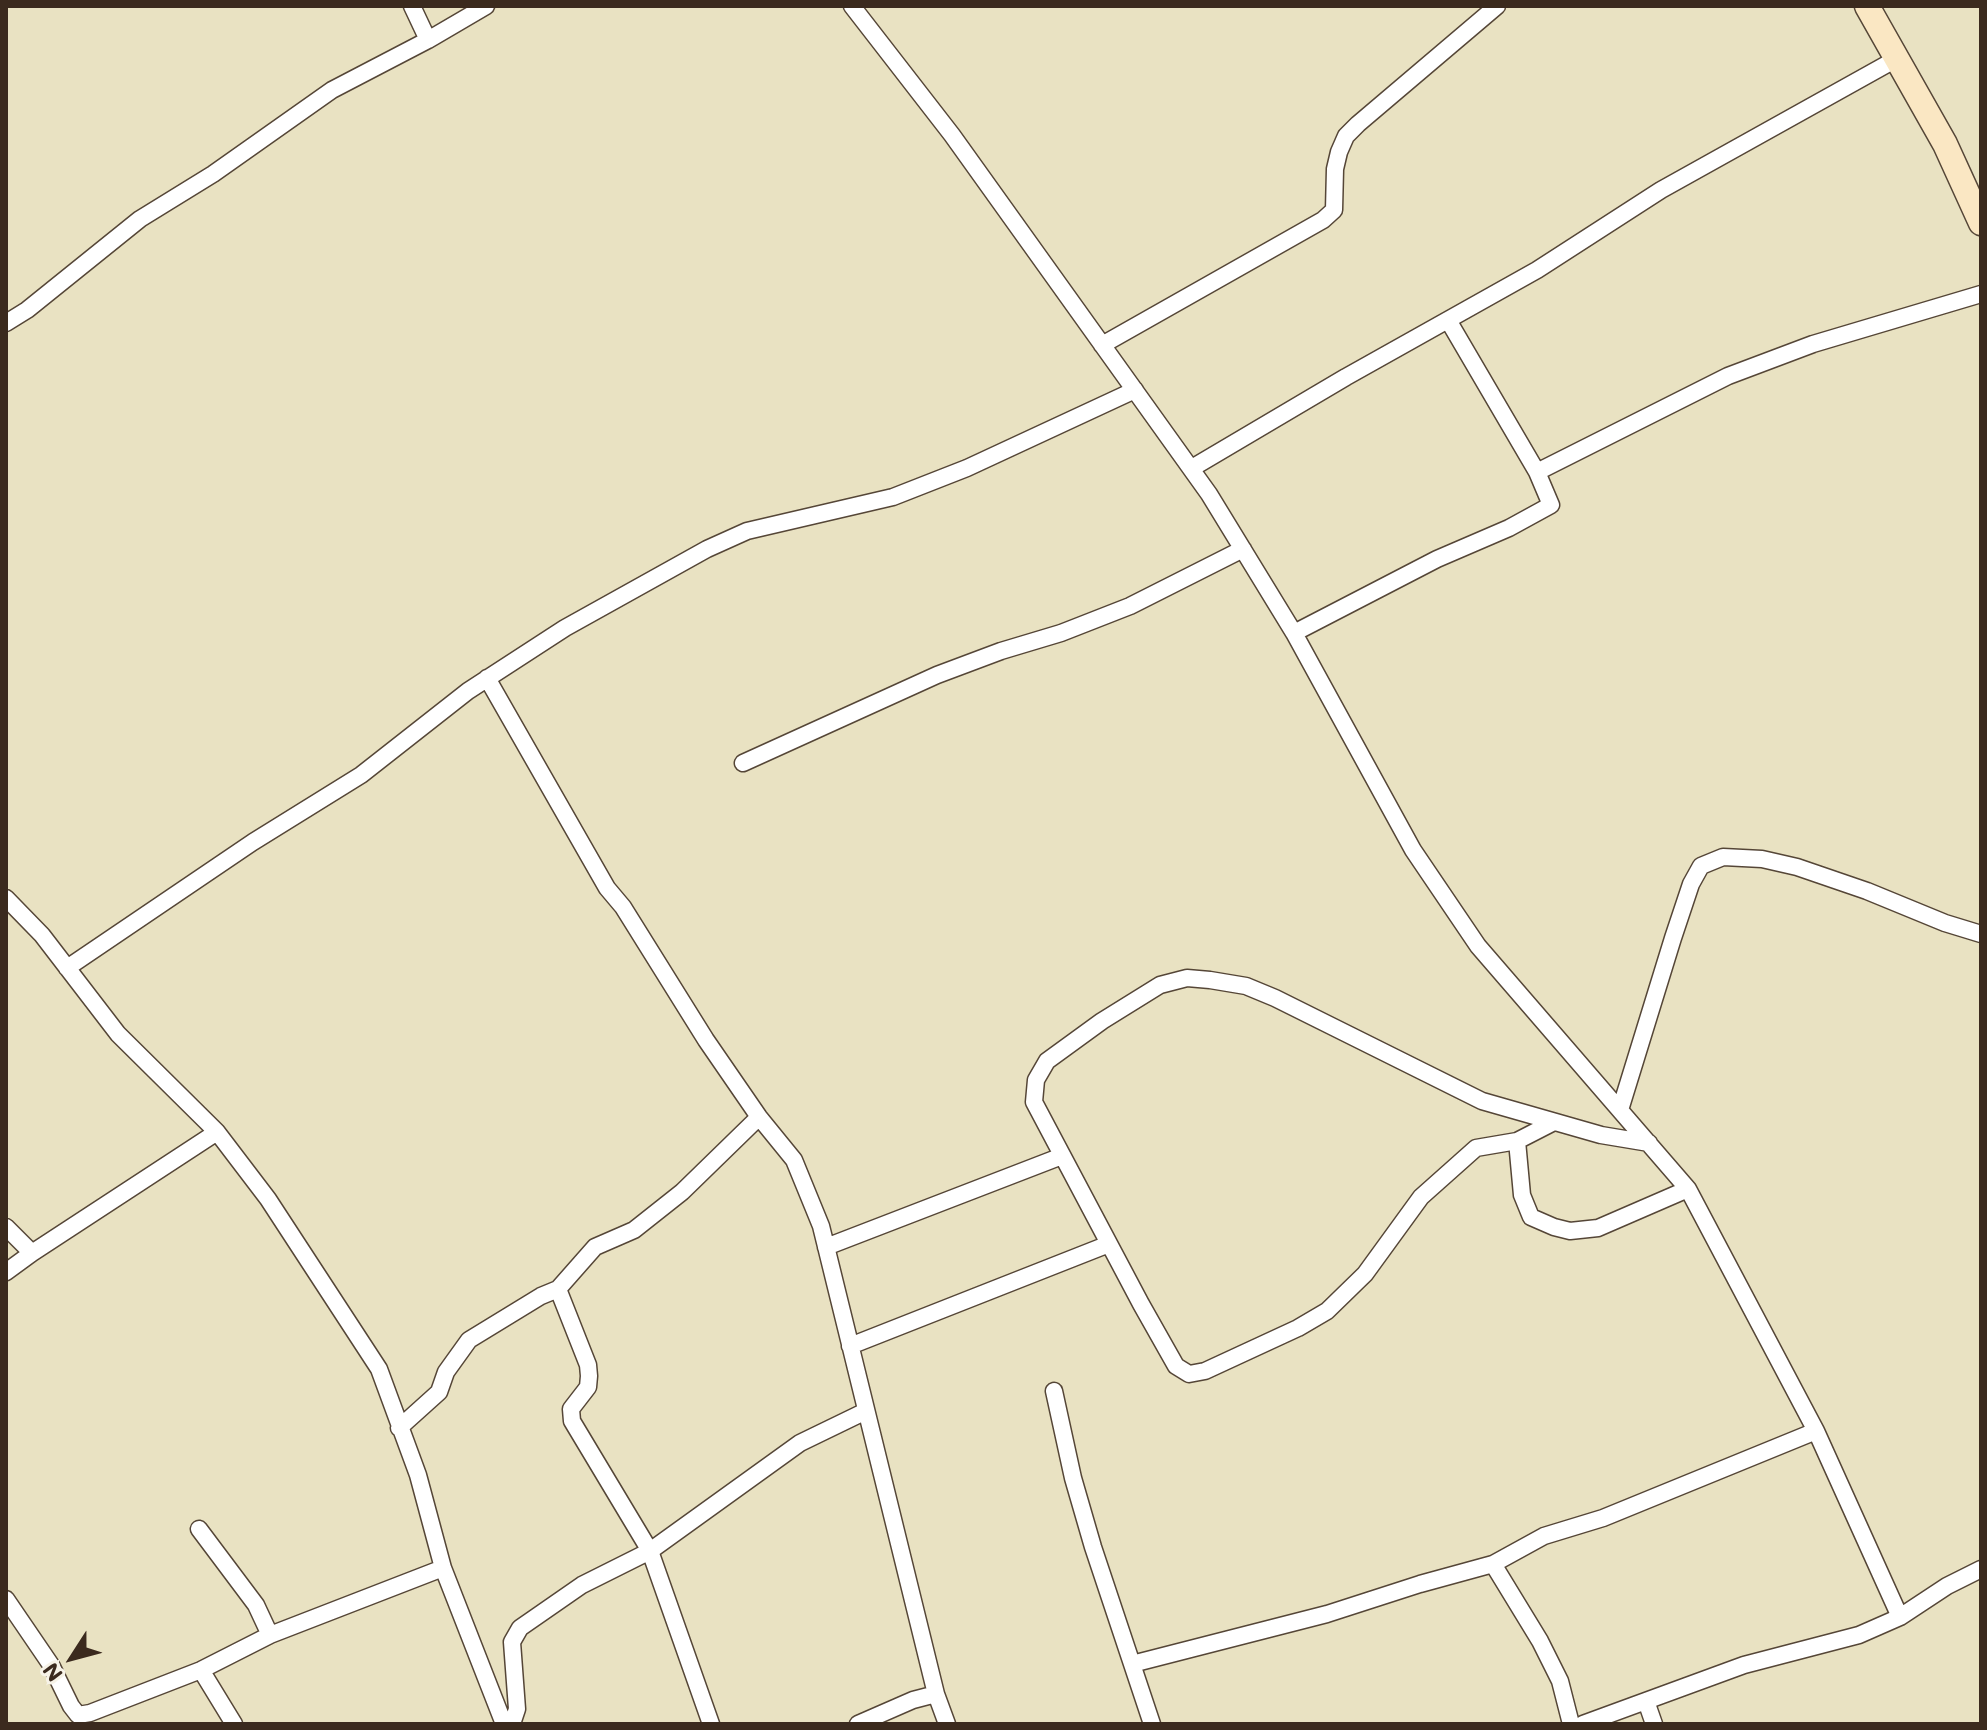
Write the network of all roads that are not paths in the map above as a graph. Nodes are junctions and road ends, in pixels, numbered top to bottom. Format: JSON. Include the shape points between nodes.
{"nodes":[{"id":1,"x":412,"y":6,"type":"edge"},
{"id":2,"x":486,"y":6,"type":"edge"},
{"id":3,"x":852,"y":6,"type":"edge"},
{"id":4,"x":1497,"y":6,"type":"edge"},
{"id":5,"x":1867,"y":6,"type":"edge"},
{"id":6,"x":428,"y":40,"type":"junction"},
{"id":7,"x":1898,"y":58,"type":"junction"},
{"id":8,"x":1981,"y":223,"type":"edge"},
{"id":9,"x":1981,"y":294,"type":"edge"},
{"id":10,"x":1448,"y":320,"type":"junction"},
{"id":11,"x":6,"y":323,"type":"edge"},
{"id":12,"x":1102,"y":345,"type":"junction"},
{"id":13,"x":1135,"y":390,"type":"junction"},
{"id":14,"x":1192,"y":468,"type":"junction"},
{"id":15,"x":1537,"y":472,"type":"junction"},
{"id":16,"x":1243,"y":549,"type":"junction"},
{"id":17,"x":1294,"y":633,"type":"junction"},
{"id":18,"x":487,"y":678,"type":"junction"},
{"id":19,"x":743,"y":763,"type":"dead end"},
{"id":20,"x":6,"y":898,"type":"edge"},
{"id":21,"x":1981,"y":934,"type":"edge"},
{"id":22,"x":67,"y":968,"type":"junction"},
{"id":23,"x":1620,"y":1110,"type":"junction"},
{"id":24,"x":759,"y":1117,"type":"junction"},
{"id":25,"x":1554,"y":1122,"type":"junction"},
{"id":26,"x":217,"y":1132,"type":"junction"},
{"id":27,"x":1517,"y":1141,"type":"junction"},
{"id":28,"x":1649,"y":1143,"type":"junction"},
{"id":29,"x":1062,"y":1156,"type":"junction"},
{"id":30,"x":1688,"y":1189,"type":"junction"},
{"id":31,"x":6,"y":1227,"type":"edge"},
{"id":32,"x":1109,"y":1244,"type":"junction"},
{"id":33,"x":826,"y":1247,"type":"junction"},
{"id":34,"x":32,"y":1253,"type":"junction"},
{"id":35,"x":6,"y":1272,"type":"edge"},
{"id":36,"x":558,"y":1289,"type":"junction"},
{"id":37,"x":850,"y":1346,"type":"junction"},
{"id":38,"x":1054,"y":1391,"type":"dead end"},
{"id":39,"x":866,"y":1411,"type":"junction"},
{"id":40,"x":399,"y":1428,"type":"junction"},
{"id":41,"x":1816,"y":1431,"type":"junction"},
{"id":42,"x":199,"y":1529,"type":"dead end"},
{"id":43,"x":650,"y":1551,"type":"junction"},
{"id":44,"x":1493,"y":1564,"type":"junction"},
{"id":45,"x":443,"y":1568,"type":"junction"},
{"id":46,"x":1981,"y":1569,"type":"edge"},
{"id":47,"x":6,"y":1599,"type":"edge"},
{"id":48,"x":1900,"y":1617,"type":"junction"},
{"id":49,"x":270,"y":1635,"type":"junction"},
{"id":50,"x":1132,"y":1664,"type":"junction"},
{"id":51,"x":201,"y":1670,"type":"junction"},
{"id":52,"x":936,"y":1694,"type":"junction"},
{"id":53,"x":1646,"y":1701,"type":"junction"},
{"id":54,"x":234,"y":1724,"type":"edge"},
{"id":55,"x":504,"y":1724,"type":"edge"},
{"id":56,"x":512,"y":1724,"type":"edge"},
{"id":57,"x":711,"y":1724,"type":"edge"},
{"id":58,"x":858,"y":1724,"type":"edge"},
{"id":59,"x":947,"y":1724,"type":"edge"},
{"id":60,"x":1152,"y":1724,"type":"edge"},
{"id":61,"x":1571,"y":1724,"type":"edge"},
{"id":62,"x":1583,"y":1724,"type":"edge"},
{"id":63,"x":1654,"y":1724,"type":"edge"}],
"edges":[{"from":1,"to":6,"type":"street"},
{"from":2,"to":6,"type":"street"},
{"from":3,"to":12,"type":"street"},
{"from":4,"to":12,"type":"street","via":[[1346,136],[1335,169],[1334,210],[1323,220]]},
{"from":5,"to":7,"type":"street"},
{"from":6,"to":11,"type":"street","via":[[332,90],[140,219]]},
{"from":7,"to":8,"type":"street"},
{"from":7,"to":10,"type":"street","via":[[1661,190]]},
{"from":9,"to":15,"type":"street","via":[[1813,344],[1728,376]]},
{"from":10,"to":14,"type":"street"},
{"from":10,"to":15,"type":"street"},
{"from":12,"to":13,"type":"street"},
{"from":13,"to":14,"type":"street"},
{"from":13,"to":18,"type":"street","via":[[893,497],[747,531],[565,628]]},
{"from":14,"to":16,"type":"street"},
{"from":15,"to":17,"type":"street","via":[[1551,505]]},
{"from":16,"to":17,"type":"street"},
{"from":16,"to":19,"type":"street","via":[[1130,606],[937,675]]},
{"from":17,"to":23,"type":"street","via":[[1413,850],[1478,946]]},
{"from":18,"to":22,"type":"street","via":[[361,775]]},
{"from":18,"to":24,"type":"street","via":[[607,888]]},
{"from":20,"to":22,"type":"street"},
{"from":21,"to":23,"type":"street","via":[[1797,867],[1723,857],[1701,866]]},
{"from":22,"to":26,"type":"street","via":[[118,1034]]},
{"from":23,"to":28,"type":"street"},
{"from":24,"to":33,"type":"street","via":[[794,1160]]},
{"from":24,"to":36,"type":"street","via":[[670,1202],[634,1230],[595,1247]]},
{"from":25,"to":27,"type":"street"},
{"from":25,"to":28,"type":"street"},
{"from":25,"to":29,"type":"street","via":[[1482,1101],[1246,986],[1187,978],[1160,985],[1047,1061],[1036,1080],[1034,1102]]},
{"from":26,"to":34,"type":"street"},
{"from":26,"to":40,"type":"street","via":[[268,1199],[379,1369]]},
{"from":27,"to":30,"type":"street","via":[[1522,1195],[1531,1217],[1554,1227],[1598,1228]]},
{"from":27,"to":32,"type":"street","via":[[1476,1148],[1432,1187],[1365,1274],[1327,1311],[1205,1371],[1189,1374],[1176,1366]]},
{"from":28,"to":30,"type":"street"},
{"from":29,"to":32,"type":"street"},
{"from":29,"to":33,"type":"street"},
{"from":30,"to":41,"type":"street"},
{"from":31,"to":34,"type":"street"},
{"from":32,"to":37,"type":"street"},
{"from":33,"to":37,"type":"street"},
{"from":34,"to":35,"type":"street"},
{"from":36,"to":40,"type":"street","via":[[469,1340],[439,1392]]},
{"from":36,"to":43,"type":"street","via":[[588,1365],[588,1387],[571,1409],[572,1421]]},
{"from":37,"to":39,"type":"street"},
{"from":38,"to":50,"type":"street","via":[[1073,1478]]},
{"from":39,"to":43,"type":"street","via":[[800,1443]]},
{"from":39,"to":52,"type":"street"},
{"from":40,"to":45,"type":"street","via":[[418,1475]]},
{"from":41,"to":44,"type":"street","via":[[1603,1518],[1544,1536]]},
{"from":41,"to":48,"type":"street"},
{"from":42,"to":49,"type":"street","via":[[256,1605]]},
{"from":43,"to":56,"type":"street","via":[[582,1585],[520,1628],[512,1642],[517,1709]]},
{"from":43,"to":57,"type":"street"},
{"from":44,"to":50,"type":"street"},
{"from":44,"to":61,"type":"street","via":[[1547,1654]]},
{"from":45,"to":49,"type":"street"},
{"from":45,"to":55,"type":"street"},
{"from":46,"to":48,"type":"street"},
{"from":47,"to":51,"type":"street","via":[[78,1715]]},
{"from":48,"to":53,"type":"street","via":[[1859,1635],[1757,1661]]},
{"from":49,"to":51,"type":"street"},
{"from":50,"to":60,"type":"street"},
{"from":51,"to":54,"type":"street"},
{"from":52,"to":58,"type":"street"},
{"from":52,"to":59,"type":"street"},
{"from":53,"to":62,"type":"street"},
{"from":53,"to":63,"type":"street"}]}
